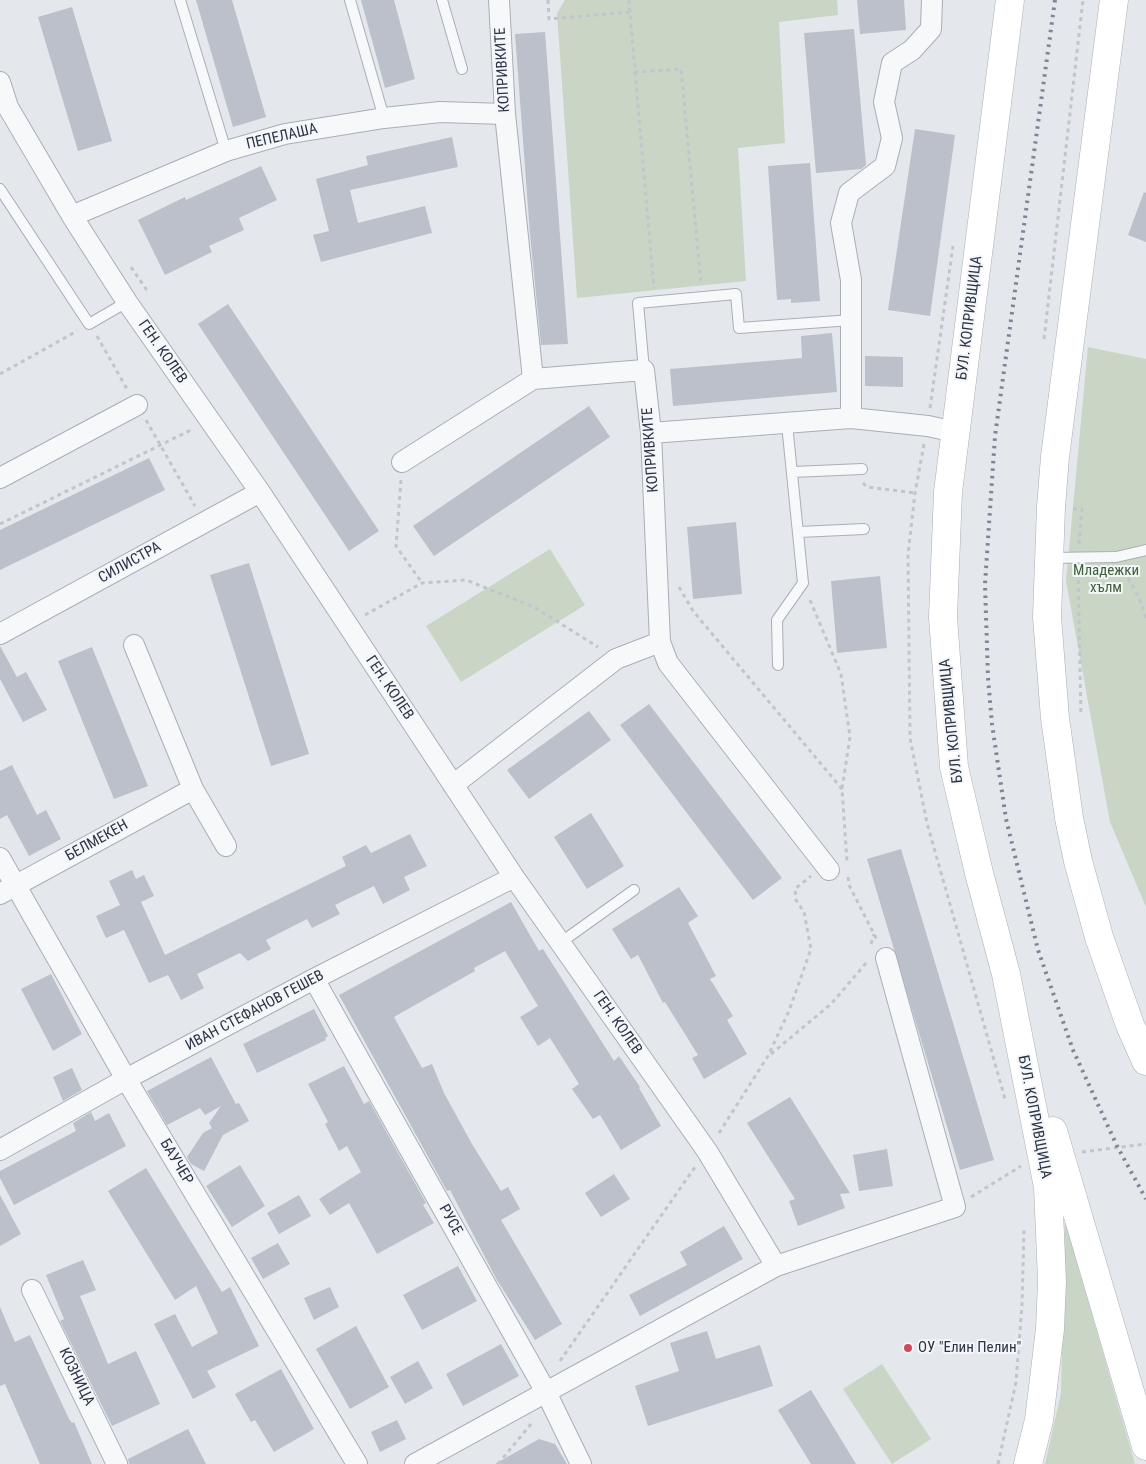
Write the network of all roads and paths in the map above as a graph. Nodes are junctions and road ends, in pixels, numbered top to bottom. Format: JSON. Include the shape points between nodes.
{"nodes":[{"id":1,"x":180,"y":0,"type":"edge"},
{"id":2,"x":350,"y":0,"type":"edge"},
{"id":3,"x":442,"y":0,"type":"edge"},
{"id":4,"x":499,"y":0,"type":"edge"},
{"id":5,"x":548,"y":0,"type":"edge"},
{"id":6,"x":629,"y":0,"type":"edge"},
{"id":7,"x":932,"y":0,"type":"edge"},
{"id":8,"x":1010,"y":0,"type":"edge"},
{"id":9,"x":1083,"y":0,"type":"edge"},
{"id":10,"x":1114,"y":0,"type":"edge"},
{"id":11,"x":630,"y":12,"type":"junction"},
{"id":12,"x":462,"y":69,"type":"dead end"},
{"id":13,"x":635,"y":72,"type":"junction"},
{"id":14,"x":0,"y":82,"type":"edge"},
{"id":15,"x":4,"y":108,"type":"edge"},
{"id":16,"x":505,"y":114,"type":"junction"},
{"id":17,"x":384,"y":118,"type":"junction"},
{"id":18,"x":226,"y":151,"type":"junction"},
{"id":19,"x":0,"y":188,"type":"edge"},
{"id":20,"x":72,"y":216,"type":"junction"},
{"id":21,"x":702,"y":297,"type":"junction"},
{"id":22,"x":655,"y":301,"type":"junction"},
{"id":23,"x":127,"y":302,"type":"junction"},
{"id":24,"x":852,"y":320,"type":"junction"},
{"id":25,"x":90,"y":324,"type":"junction"},
{"id":26,"x":1043,"y":348,"type":"dead end"},
{"id":27,"x":644,"y":370,"type":"junction"},
{"id":28,"x":0,"y":374,"type":"edge"},
{"id":29,"x":533,"y":379,"type":"junction"},
{"id":30,"x":137,"y":405,"type":"dead end"},
{"id":31,"x":851,"y":418,"type":"junction"},
{"id":32,"x":209,"y":420,"type":"junction"},
{"id":33,"x":787,"y":424,"type":"junction"},
{"id":34,"x":955,"y":432,"type":"junction"},
{"id":35,"x":651,"y":433,"type":"junction"},
{"id":36,"x":402,"y":462,"type":"joint"},
{"id":37,"x":859,"y":469,"type":"joint"},
{"id":38,"x":793,"y":472,"type":"junction"},
{"id":39,"x":0,"y":478,"type":"edge"},
{"id":40,"x":260,"y":492,"type":"junction"},
{"id":41,"x":915,"y":493,"type":"dead end"},
{"id":42,"x":1051,"y":507,"type":"junction"},
{"id":43,"x":0,"y":524,"type":"edge"},
{"id":44,"x":864,"y":529,"type":"dead end"},
{"id":45,"x":798,"y":532,"type":"junction"},
{"id":46,"x":1146,"y":550,"type":"edge"},
{"id":47,"x":1116,"y":557,"type":"junction"},
{"id":48,"x":1048,"y":558,"type":"junction"},
{"id":49,"x":1078,"y":559,"type":"junction"},
{"id":50,"x":674,"y":580,"type":"dead end"},
{"id":51,"x":422,"y":583,"type":"junction"},
{"id":52,"x":803,"y":583,"type":"junction"},
{"id":53,"x":1146,"y":619,"type":"edge"},
{"id":54,"x":347,"y":625,"type":"junction"},
{"id":55,"x":0,"y":634,"type":"edge"},
{"id":56,"x":660,"y":642,"type":"junction"},
{"id":57,"x":134,"y":644,"type":"dead end"},
{"id":58,"x":616,"y":659,"type":"junction"},
{"id":59,"x":778,"y":665,"type":"dead end"},
{"id":60,"x":1081,"y":725,"type":"dead end"},
{"id":61,"x":453,"y":785,"type":"junction"},
{"id":62,"x":193,"y":789,"type":"junction"},
{"id":63,"x":842,"y":789,"type":"junction"},
{"id":64,"x":226,"y":846,"type":"dead end"},
{"id":65,"x":0,"y":858,"type":"edge"},
{"id":66,"x":838,"y":869,"type":"junction"},
{"id":67,"x":514,"y":877,"type":"junction"},
{"id":68,"x":849,"y":884,"type":"junction"},
{"id":69,"x":8,"y":890,"type":"edge"},
{"id":70,"x":634,"y":890,"type":"dead end"},
{"id":71,"x":874,"y":934,"type":"junction"},
{"id":72,"x":560,"y":942,"type":"junction"},
{"id":73,"x":875,"y":955,"type":"junction"},
{"id":74,"x":1006,"y":974,"type":"junction"},
{"id":75,"x":314,"y":979,"type":"junction"},
{"id":76,"x":768,"y":1056,"type":"junction"},
{"id":77,"x":1146,"y":1061,"type":"edge"},
{"id":78,"x":126,"y":1079,"type":"junction"},
{"id":79,"x":1146,"y":1144,"type":"edge"},
{"id":80,"x":0,"y":1150,"type":"edge"},
{"id":81,"x":707,"y":1151,"type":"junction"},
{"id":82,"x":1079,"y":1153,"type":"dead end"},
{"id":83,"x":1023,"y":1165,"type":"dead end"},
{"id":84,"x":956,"y":1207,"type":"junction"},
{"id":85,"x":776,"y":1266,"type":"junction"},
{"id":86,"x":32,"y":1290,"type":"dead end"},
{"id":87,"x":551,"y":1394,"type":"junction"},
{"id":88,"x":1146,"y":1446,"type":"edge"},
{"id":89,"x":118,"y":1464,"type":"edge"},
{"id":90,"x":357,"y":1464,"type":"edge"},
{"id":91,"x":415,"y":1464,"type":"edge"},
{"id":92,"x":498,"y":1464,"type":"edge"},
{"id":93,"x":581,"y":1464,"type":"edge"},
{"id":94,"x":1028,"y":1464,"type":"edge"}],
"edges":[{"from":1,"to":18,"type":"lane"},
{"from":2,"to":17,"type":"lane"},
{"from":3,"to":12,"type":"lane"},
{"from":4,"to":16,"type":"street","name":"КОПРИВКИТЕ"},
{"from":5,"to":11,"type":"path","via":[[549,19]]},
{"from":6,"to":11,"type":"path"},
{"from":7,"to":24,"type":"street","via":[[930,29],[912,50],[892,63],[884,102],[892,138],[885,166],[849,193],[842,224],[852,280]]},
{"from":8,"to":34,"type":"main road","name":"БУЛ. КОПРИВЩИЦА"},
{"from":9,"to":26,"type":"path"},
{"from":10,"to":42,"type":"main road"},
{"from":11,"to":13,"type":"path"},
{"from":13,"to":21,"type":"path","via":[[680,69]]},
{"from":13,"to":22,"type":"path"},
{"from":14,"to":15,"type":"street","name":"ГЕН. КОЛЕВ"},
{"from":15,"to":20,"type":"street","name":"ГЕН. КОЛЕВ"},
{"from":16,"to":17,"type":"street","name":"ПЕПЕЛАША","via":[[440,112]]},
{"from":16,"to":29,"type":"street","name":"КОПРИВКИТЕ"},
{"from":17,"to":18,"type":"street","name":"ПЕПЕЛАША","via":[[285,134]]},
{"from":18,"to":20,"type":"street","name":"ПЕПЕЛАША"},
{"from":19,"to":25,"type":"lane"},
{"from":20,"to":23,"type":"street","name":"ГЕН. КОЛЕВ"},
{"from":21,"to":22,"type":"lane"},
{"from":21,"to":24,"type":"lane","via":[[736,294],[739,328]]},
{"from":22,"to":27,"type":"lane","via":[[638,303]]},
{"from":23,"to":25,"type":"lane"},
{"from":23,"to":32,"type":"street","name":"ГЕН. КОЛЕВ"},
{"from":24,"to":31,"type":"street"},
{"from":25,"to":28,"type":"path"},
{"from":27,"to":29,"type":"street"},
{"from":27,"to":35,"type":"street","name":"КОПРИВКИТЕ"},
{"from":29,"to":36,"type":"street"},
{"from":30,"to":39,"type":"street"},
{"from":31,"to":33,"type":"street"},
{"from":31,"to":34,"type":"street"},
{"from":32,"to":40,"type":"street","name":"ГЕН. КОЛЕВ"},
{"from":32,"to":43,"type":"path"},
{"from":33,"to":35,"type":"street"},
{"from":33,"to":38,"type":"lane"},
{"from":34,"to":74,"type":"main road","name":"БУЛ. КОПРИВЩИЦА","via":[[948,492],[943,617],[947,698],[954,767]]},
{"from":35,"to":56,"type":"street","name":"КОПРИВКИТЕ"},
{"from":36,"to":51,"type":"path","via":[[396,546]]},
{"from":37,"to":38,"type":"lane"},
{"from":37,"to":41,"type":"path","via":[[861,481],[867,487]]},
{"from":38,"to":45,"type":"lane"},
{"from":40,"to":54,"type":"street","name":"ГЕН. КОЛЕВ"},
{"from":40,"to":55,"type":"street","name":"СИЛИСТРА"},
{"from":42,"to":48,"type":"main road"},
{"from":42,"to":49,"type":"path","via":[[1082,509]]},
{"from":44,"to":45,"type":"lane"},
{"from":45,"to":52,"type":"lane"},
{"from":46,"to":47,"type":"lane"},
{"from":47,"to":49,"type":"lane"},
{"from":47,"to":53,"type":"path","via":[[1139,597]]},
{"from":48,"to":49,"type":"lane"},
{"from":48,"to":77,"type":"main road","via":[[1049,664],[1069,818],[1099,938]]},
{"from":49,"to":60,"type":"path"},
{"from":50,"to":63,"type":"path","via":[[693,611]]},
{"from":51,"to":54,"type":"path"},
{"from":51,"to":58,"type":"path","via":[[466,580],[534,607]]},
{"from":52,"to":59,"type":"lane","via":[[777,620]]},
{"from":52,"to":63,"type":"path","via":[[841,674],[850,737]]},
{"from":54,"to":61,"type":"street","name":"ГЕН. КОЛЕВ"},
{"from":56,"to":58,"type":"street"},
{"from":56,"to":66,"type":"street","via":[[668,663]]},
{"from":57,"to":62,"type":"street"},
{"from":58,"to":61,"type":"street"},
{"from":61,"to":67,"type":"street","name":"ГЕН. КОЛЕВ"},
{"from":62,"to":64,"type":"street"},
{"from":62,"to":69,"type":"street","name":"БЕЛМЕКЕН"},
{"from":63,"to":66,"type":"path"},
{"from":65,"to":69,"type":"street","name":"БАУЧЕР"},
{"from":66,"to":68,"type":"path"},
{"from":66,"to":68,"type":"path"},
{"from":66,"to":76,"type":"path","via":[[795,888],[796,900],[804,912],[811,949],[789,1011]]},
{"from":67,"to":72,"type":"street","name":"ГЕН. КОЛЕВ"},
{"from":67,"to":75,"type":"street","name":"ИВАН СТЕФАНОВ ГЕШЕВ"},
{"from":68,"to":71,"type":"path"},
{"from":69,"to":78,"type":"street","name":"БАУЧЕР"},
{"from":70,"to":72,"type":"lane"},
{"from":71,"to":73,"type":"path"},
{"from":71,"to":73,"type":"path"},
{"from":72,"to":81,"type":"street","name":"ГЕН. КОЛЕВ"},
{"from":73,"to":76,"type":"path","via":[[831,1004]]},
{"from":73,"to":84,"type":"street"},
{"from":74,"to":88,"type":"main road"},
{"from":74,"to":94,"type":"main road","name":"БУЛ. КОПРИВЩИЦА","via":[[1048,1186],[1051,1233],[1052,1281],[1046,1370],[1039,1420]]},
{"from":75,"to":78,"type":"street","name":"ИВАН СТЕФАНОВ ГЕШЕВ"},
{"from":75,"to":87,"type":"street","name":"РУСЕ"},
{"from":76,"to":81,"type":"path"},
{"from":78,"to":80,"type":"street","name":"ИВАН СТЕФАНОВ ГЕШЕВ"},
{"from":78,"to":90,"type":"street","name":"БАУЧЕР"},
{"from":79,"to":82,"type":"path"},
{"from":81,"to":85,"type":"street","name":"ГЕН. КОЛЕВ"},
{"from":81,"to":87,"type":"path","via":[[553,1371]]},
{"from":83,"to":84,"type":"path"},
{"from":84,"to":85,"type":"street"},
{"from":85,"to":87,"type":"street"},
{"from":86,"to":89,"type":"street","name":"КОЗНИЦА"},
{"from":87,"to":91,"type":"street"},
{"from":87,"to":92,"type":"path"},
{"from":87,"to":93,"type":"street","name":"РУСЕ"}]}
